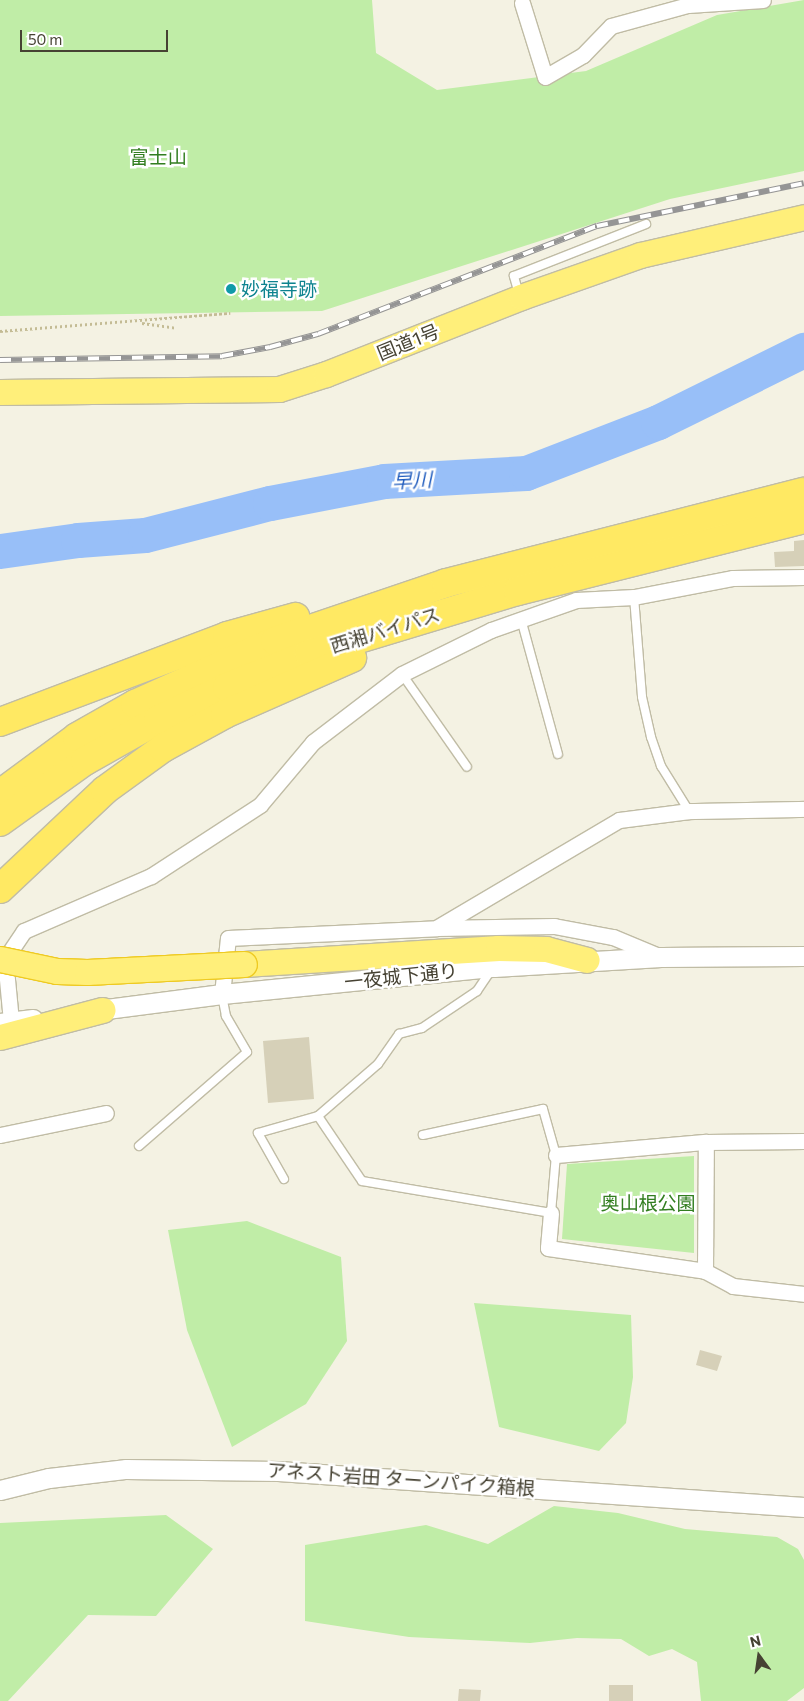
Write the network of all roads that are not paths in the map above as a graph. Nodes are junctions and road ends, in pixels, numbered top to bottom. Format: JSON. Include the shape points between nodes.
{"nodes":[{"id":1,"x":763,"y":0,"type":"edge"},
{"id":2,"x":735,"y":1,"type":"edge"},
{"id":3,"x":522,"y":2,"type":"dead end"},
{"id":4,"x":804,"y":217,"type":"edge"},
{"id":5,"x":646,"y":224,"type":"dead end"},
{"id":6,"x":521,"y":297,"type":"junction"},
{"id":7,"x":0,"y":392,"type":"edge"},
{"id":8,"x":804,"y":492,"type":"edge"},
{"id":9,"x":804,"y":519,"type":"edge"},
{"id":10,"x":804,"y":578,"type":"edge"},
{"id":11,"x":446,"y":583,"type":"junction"},
{"id":12,"x":518,"y":591,"type":"junction"},
{"id":13,"x":634,"y":597,"type":"junction"},
{"id":14,"x":520,"y":620,"type":"junction"},
{"id":15,"x":402,"y":674,"type":"junction"},
{"id":16,"x":5,"y":721,"type":"edge"},
{"id":17,"x":558,"y":754,"type":"dead end"},
{"id":18,"x":467,"y":767,"type":"dead end"},
{"id":19,"x":0,"y":794,"type":"edge"},
{"id":20,"x":804,"y":808,"type":"edge"},
{"id":21,"x":689,"y":810,"type":"junction"},
{"id":22,"x":0,"y":822,"type":"edge"},
{"id":23,"x":0,"y":888,"type":"edge"},
{"id":24,"x":437,"y":928,"type":"junction"},
{"id":25,"x":804,"y":956,"type":"edge"},
{"id":26,"x":661,"y":957,"type":"junction"},
{"id":27,"x":0,"y":958,"type":"edge"},
{"id":28,"x":587,"y":960,"type":"junction"},
{"id":29,"x":494,"y":967,"type":"junction"},
{"id":30,"x":222,"y":994,"type":"junction"},
{"id":31,"x":102,"y":1010,"type":"joint"},
{"id":32,"x":4,"y":1027,"type":"edge"},
{"id":33,"x":106,"y":1113,"type":"dead end"},
{"id":34,"x":318,"y":1116,"type":"junction"},
{"id":35,"x":0,"y":1135,"type":"edge"},
{"id":36,"x":422,"y":1135,"type":"dead end"},
{"id":37,"x":804,"y":1140,"type":"edge"},
{"id":38,"x":706,"y":1142,"type":"junction"},
{"id":39,"x":139,"y":1146,"type":"dead end"},
{"id":40,"x":556,"y":1155,"type":"junction"},
{"id":41,"x":284,"y":1179,"type":"dead end"},
{"id":42,"x":551,"y":1213,"type":"junction"},
{"id":43,"x":705,"y":1272,"type":"junction"},
{"id":44,"x":804,"y":1294,"type":"edge"},
{"id":45,"x":0,"y":1490,"type":"edge"},
{"id":46,"x":804,"y":1507,"type":"edge"}],
"edges":[{"from":1,"to":2,"type":"street"},
{"from":2,"to":3,"type":"street","via":[[688,5],[611,26],[583,55],[545,77]]},
{"from":4,"to":6,"type":"highway","name":"国道1号","via":[[640,255]]},
{"from":5,"to":6,"type":"lane","via":[[514,276]]},
{"from":6,"to":7,"type":"highway","name":"国道1号","via":[[326,374],[279,389]]},
{"from":8,"to":11,"type":"highway","name":"西湘バイパス"},
{"from":9,"to":12,"type":"highway","name":"西湘バイパス"},
{"from":10,"to":13,"type":"street","via":[[733,578]]},
{"from":11,"to":16,"type":"highway","via":[[285,619],[227,636]]},
{"from":11,"to":19,"type":"highway","name":"西湘バイパス","via":[[351,613],[200,672],[77,737]]},
{"from":12,"to":22,"type":"highway","name":"西湘バイパス","via":[[309,654],[227,687],[158,720],[85,761]]},
{"from":12,"to":23,"type":"highway","via":[[319,672],[225,714],[163,748],[105,790]]},
{"from":13,"to":14,"type":"street","via":[[576,600]]},
{"from":13,"to":21,"type":"lane","via":[[642,696],[650,737],[661,766]]},
{"from":14,"to":15,"type":"street","via":[[491,630]]},
{"from":14,"to":17,"type":"lane"},
{"from":15,"to":18,"type":"lane"},
{"from":15,"to":32,"type":"street","via":[[312,742],[260,804],[151,876],[24,931],[5,959]]},
{"from":20,"to":21,"type":"street"},
{"from":21,"to":24,"type":"street","via":[[619,820]]},
{"from":24,"to":26,"type":"street","via":[[554,926],[613,937]]},
{"from":24,"to":30,"type":"street","via":[[228,938]]},
{"from":25,"to":26,"type":"street","name":"一夜城下通り"},
{"from":26,"to":28,"type":"street","name":"一夜城下通り"},
{"from":27,"to":28,"type":"highway","bridge":true,"via":[[31,967],[80,972],[498,948],[546,949]]},
{"from":28,"to":29,"type":"street","name":"一夜城下通り"},
{"from":29,"to":30,"type":"street","name":"一夜城下通り"},
{"from":29,"to":34,"type":"lane","via":[[477,991],[422,1028],[399,1034],[378,1064]]},
{"from":30,"to":31,"type":"street","name":"一夜城下通り"},
{"from":30,"to":39,"type":"lane","via":[[226,1016],[247,1052]]},
{"from":31,"to":32,"type":"highway"},
{"from":33,"to":35,"type":"street"},
{"from":34,"to":41,"type":"lane","via":[[258,1133]]},
{"from":34,"to":42,"type":"lane","via":[[362,1182]]},
{"from":36,"to":40,"type":"lane","via":[[543,1109]]},
{"from":37,"to":38,"type":"street"},
{"from":38,"to":40,"type":"street"},
{"from":38,"to":43,"type":"street"},
{"from":40,"to":42,"type":"lane"},
{"from":42,"to":43,"type":"street","via":[[548,1248]]},
{"from":43,"to":44,"type":"street","via":[[733,1286]]},
{"from":45,"to":46,"type":"street","name":"アネスト岩田 ターンパイク箱根","via":[[49,1478],[126,1469],[278,1471]]}]}
